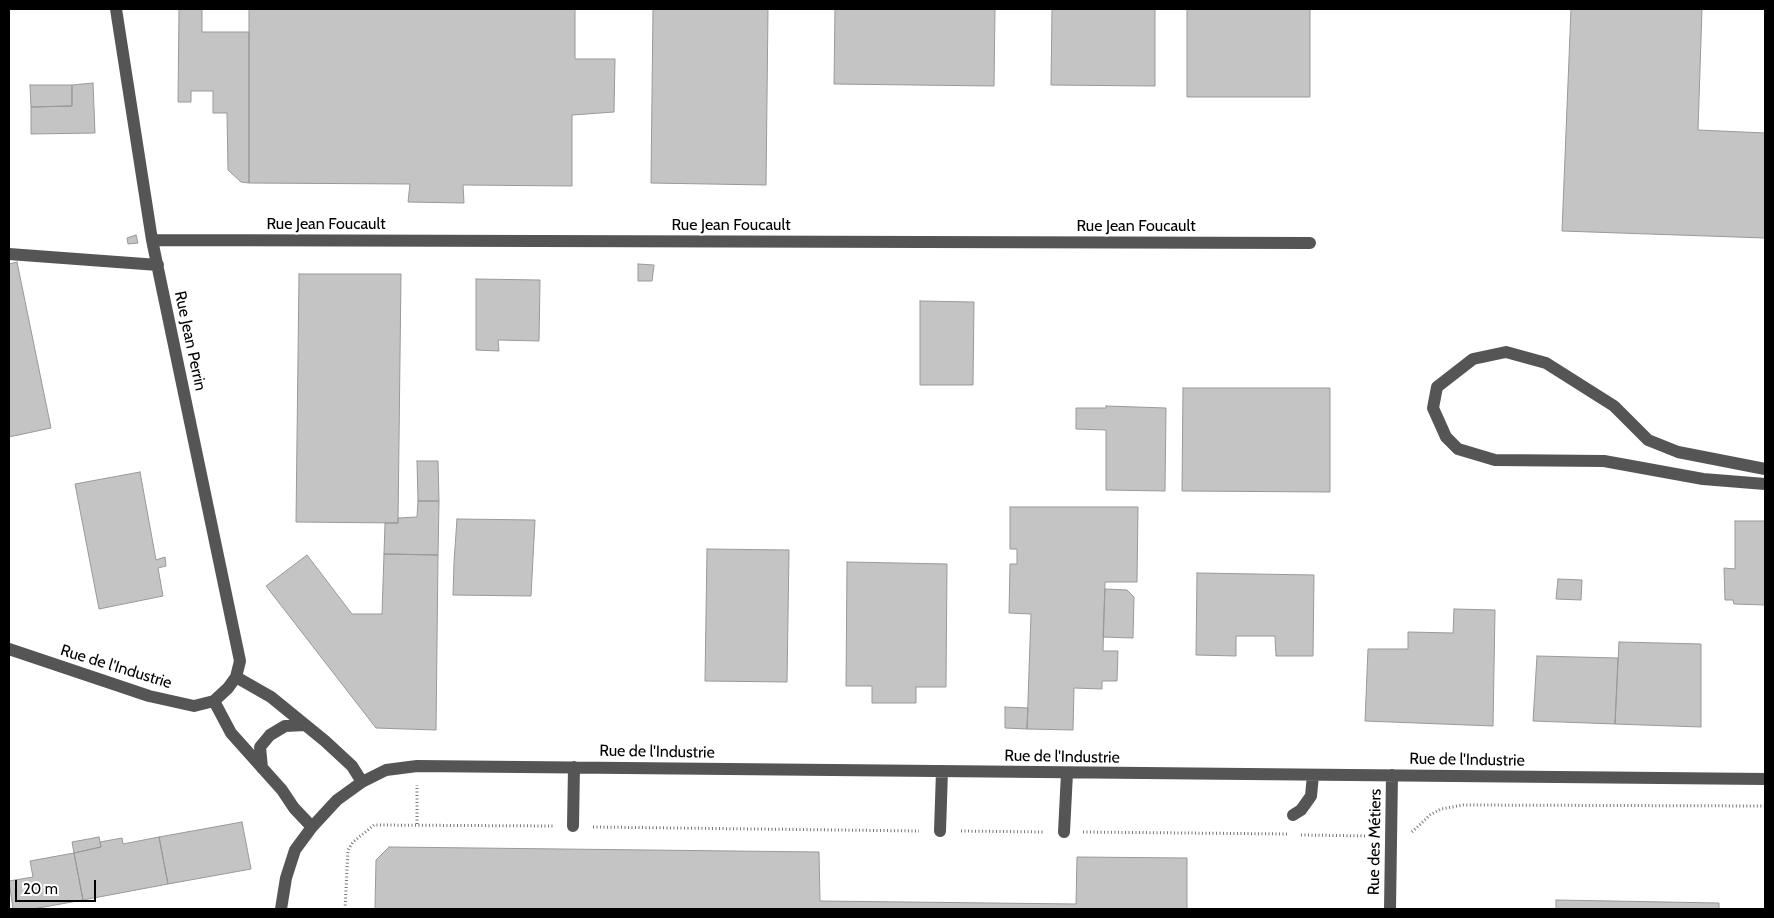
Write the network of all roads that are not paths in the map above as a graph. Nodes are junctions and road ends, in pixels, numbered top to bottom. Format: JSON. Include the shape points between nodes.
{"nodes":[{"id":1,"x":116,"y":9,"type":"edge"},
{"id":2,"x":152,"y":240,"type":"junction"},
{"id":3,"x":1310,"y":243,"type":"dead end"},
{"id":4,"x":9,"y":254,"type":"edge"},
{"id":5,"x":158,"y":265,"type":"junction"},
{"id":6,"x":1765,"y":469,"type":"edge"},
{"id":7,"x":1765,"y":484,"type":"edge"},
{"id":8,"x":9,"y":649,"type":"edge"},
{"id":9,"x":236,"y":677,"type":"junction"},
{"id":10,"x":214,"y":701,"type":"junction"},
{"id":11,"x":305,"y":725,"type":"junction"},
{"id":12,"x":574,"y":767,"type":"junction"},
{"id":13,"x":262,"y":768,"type":"junction"},
{"id":14,"x":942,"y":772,"type":"junction"},
{"id":15,"x":1067,"y":773,"type":"junction"},
{"id":16,"x":1313,"y":774,"type":"junction"},
{"id":17,"x":1392,"y":775,"type":"junction"},
{"id":18,"x":1765,"y":778,"type":"edge"},
{"id":19,"x":362,"y":782,"type":"junction"},
{"id":20,"x":1293,"y":815,"type":"dead end"},
{"id":21,"x":574,"y":826,"type":"road end"},
{"id":22,"x":312,"y":827,"type":"junction"},
{"id":23,"x":940,"y":831,"type":"road end"},
{"id":24,"x":1064,"y":832,"type":"road end"},
{"id":25,"x":281,"y":909,"type":"edge"},
{"id":26,"x":1390,"y":909,"type":"edge"}],
"edges":[{"from":1,"to":2,"type":"street","name":"Rue Jean Perrin"},
{"from":2,"to":3,"type":"street","name":"Rue Jean Foucault"},
{"from":2,"to":5,"type":"street","name":"Rue Jean Perrin"},
{"from":4,"to":5,"type":"street"},
{"from":5,"to":9,"type":"street","name":"Rue Jean Perrin","via":[[237,642],[240,661]]},
{"from":6,"to":7,"type":"street","via":[[1678,452],[1648,440],[1614,406],[1546,362],[1506,352],[1473,359],[1437,387],[1433,408],[1446,437],[1458,449],[1495,460],[1604,461],[1703,479]]},
{"from":8,"to":10,"type":"street","name":"Rue de l'Industrie","via":[[149,696],[194,706]]},
{"from":9,"to":10,"type":"street"},
{"from":9,"to":11,"type":"street","via":[[271,696]]},
{"from":10,"to":13,"type":"street","via":[[231,733]]},
{"from":11,"to":13,"type":"street","via":[[285,726],[270,735],[260,747]]},
{"from":11,"to":19,"type":"street","via":[[352,766]]},
{"from":12,"to":14,"type":"street","name":"Rue de l'Industrie"},
{"from":12,"to":19,"type":"street","name":"Rue de l'Industrie","via":[[417,766],[386,770]]},
{"from":12,"to":21,"type":"street"},
{"from":13,"to":22,"type":"street"},
{"from":14,"to":15,"type":"street","name":"Rue de l'Industrie"},
{"from":14,"to":23,"type":"street"},
{"from":15,"to":16,"type":"street","name":"Rue de l'Industrie"},
{"from":15,"to":24,"type":"street"},
{"from":16,"to":17,"type":"street","name":"Rue de l'Industrie"},
{"from":16,"to":20,"type":"street","via":[[1311,796]]},
{"from":17,"to":18,"type":"street","name":"Rue de l'Industrie"},
{"from":17,"to":26,"type":"street","name":"Rue des Métiers"},
{"from":19,"to":22,"type":"street","name":"Rue de l'Industrie","via":[[337,800]]},
{"from":22,"to":25,"type":"street","name":"Rue de l'Industrie","via":[[295,850]]}]}
